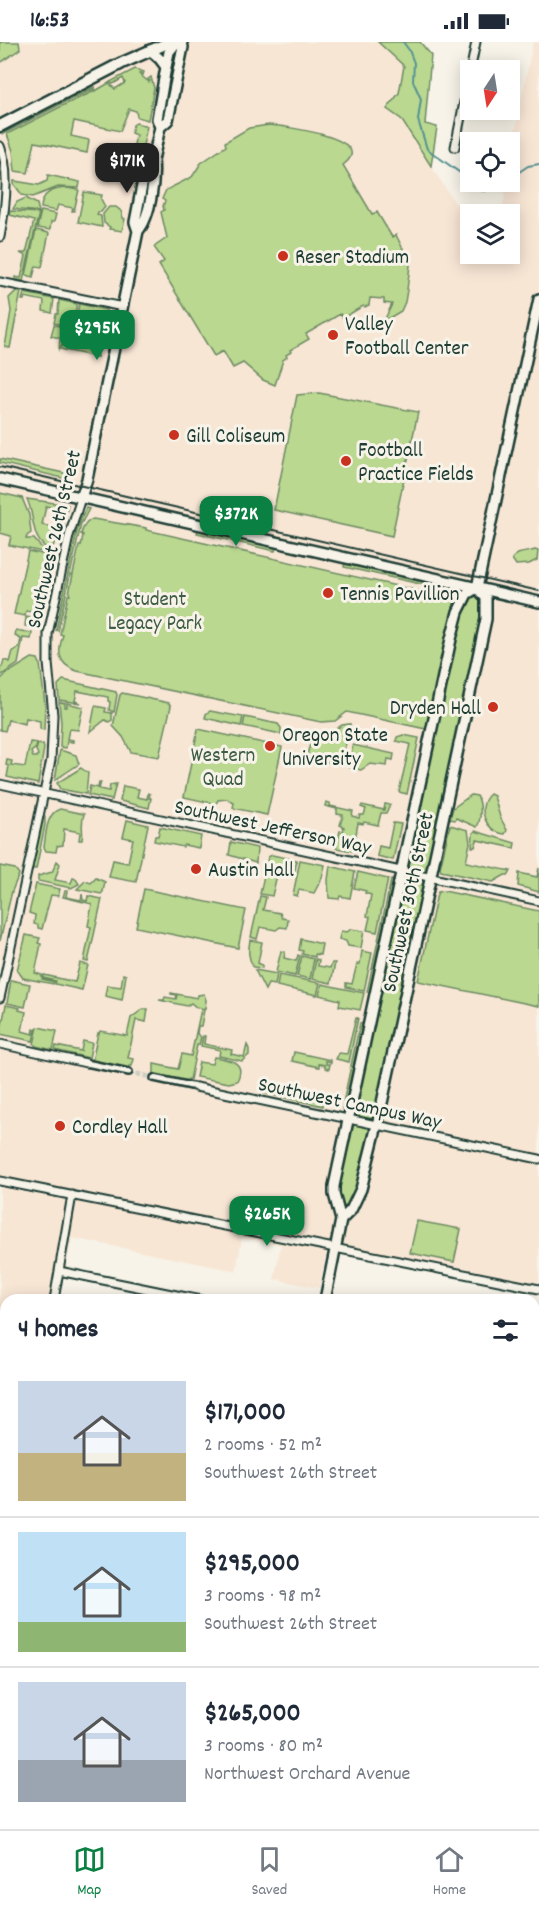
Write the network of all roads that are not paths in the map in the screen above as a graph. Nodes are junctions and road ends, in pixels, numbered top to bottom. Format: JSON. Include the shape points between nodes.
{"nodes":[{"id":1,"x":170,"y":42,"type":"edge"},
{"id":2,"x":179,"y":42,"type":"edge"},
{"id":3,"x":476,"y":42,"type":"edge"},
{"id":4,"x":150,"y":51,"type":"junction"},
{"id":5,"x":166,"y":67,"type":"junction"},
{"id":6,"x":0,"y":126,"type":"edge"},
{"id":7,"x":160,"y":127,"type":"junction"},
{"id":8,"x":0,"y":146,"type":"edge"},
{"id":9,"x":455,"y":147,"type":"dead end"},
{"id":10,"x":0,"y":237,"type":"edge"},
{"id":11,"x":0,"y":282,"type":"edge"},
{"id":12,"x":539,"y":299,"type":"edge"},
{"id":13,"x":123,"y":307,"type":"junction"},
{"id":14,"x":0,"y":479,"type":"edge"},
{"id":15,"x":81,"y":498,"type":"junction"},
{"id":16,"x":477,"y":588,"type":"junction"},
{"id":17,"x":539,"y":602,"type":"edge"},
{"id":18,"x":0,"y":784,"type":"edge"},
{"id":19,"x":44,"y":793,"type":"junction"},
{"id":20,"x":401,"y":870,"type":"junction"},
{"id":21,"x":431,"y":876,"type":"junction"},
{"id":22,"x":539,"y":901,"type":"edge"},
{"id":23,"x":0,"y":998,"type":"edge"},
{"id":24,"x":0,"y":1044,"type":"edge"},
{"id":25,"x":86,"y":1063,"type":"joint"},
{"id":26,"x":129,"y":1072,"type":"tunnel mouth"},
{"id":27,"x":154,"y":1078,"type":"tunnel mouth"},
{"id":28,"x":196,"y":1087,"type":"joint"},
{"id":29,"x":347,"y":1119,"type":"junction"},
{"id":30,"x":377,"y":1125,"type":"junction"},
{"id":31,"x":539,"y":1159,"type":"edge"},
{"id":32,"x":0,"y":1180,"type":"edge"},
{"id":33,"x":72,"y":1195,"type":"junction"},
{"id":34,"x":340,"y":1220,"type":"junction"},
{"id":35,"x":335,"y":1247,"type":"junction"},
{"id":36,"x":59,"y":1271,"type":"junction"},
{"id":37,"x":539,"y":1289,"type":"edge"},
{"id":38,"x":159,"y":1292,"type":"joint"},
{"id":39,"x":55,"y":1294,"type":"edge"},
{"id":40,"x":170,"y":1294,"type":"edge"},
{"id":41,"x":326,"y":1294,"type":"edge"}],
"edges":[{"from":1,"to":4,"type":"main road"},
{"from":2,"to":5,"type":"street","name":"Southwest 26th Street","via":[[170,52]]},
{"from":2,"to":7,"type":"street","name":"Southwest 26th Street","via":[[183,47],[168,120]]},
{"from":3,"to":9,"type":"street"},
{"from":4,"to":5,"type":"street"},
{"from":4,"to":6,"type":"main road"},
{"from":5,"to":7,"type":"street","name":"Southwest 26th Street","via":[[157,119]]},
{"from":7,"to":13,"type":"street","name":"Southwest 26th Street","via":[[153,160],[142,184],[135,222],[138,231]]},
{"from":8,"to":10,"type":"street","via":[[5,186]]},
{"from":11,"to":13,"type":"street"},
{"from":12,"to":16,"type":"street","name":"Southwest 30th Street"},
{"from":13,"to":15,"type":"street","name":"Southwest 26th Street"},
{"from":14,"to":15,"type":"street"},
{"from":15,"to":16,"type":"street"},
{"from":15,"to":19,"type":"street","name":"Southwest 26th Street","via":[[48,634],[53,738]]},
{"from":16,"to":17,"type":"street"},
{"from":16,"to":20,"type":"street","name":"Southwest 30th Street","via":[[467,594],[458,612]]},
{"from":16,"to":21,"type":"street","name":"Southwest 30th Street","via":[[486,598],[486,619]]},
{"from":18,"to":19,"type":"street","name":"Southwest Jefferson Way"},
{"from":19,"to":20,"type":"street","name":"Southwest Jefferson Way"},
{"from":19,"to":23,"type":"street","name":"Southwest 26th Street"},
{"from":20,"to":21,"type":"street","name":"Southwest Jefferson Way"},
{"from":20,"to":29,"type":"street","name":"Southwest 30th Street"},
{"from":21,"to":22,"type":"street","name":"Southwest Jefferson Way"},
{"from":21,"to":30,"type":"street","name":"Southwest 30th Street"},
{"from":24,"to":25,"type":"street"},
{"from":25,"to":26,"type":"street"},
{"from":27,"to":28,"type":"street","name":"Southwest Campus Way"},
{"from":28,"to":29,"type":"street","name":"Southwest Campus Way"},
{"from":29,"to":30,"type":"street","name":"Southwest Campus Way"},
{"from":29,"to":34,"type":"street","name":"Southwest 30th Street","via":[[334,1186]]},
{"from":30,"to":31,"type":"street","name":"Southwest Campus Way"},
{"from":30,"to":34,"type":"street","name":"Southwest 30th Street","via":[[361,1189],[351,1210]]},
{"from":32,"to":33,"type":"street"},
{"from":33,"to":35,"type":"street"},
{"from":33,"to":36,"type":"street"},
{"from":34,"to":35,"type":"street","name":"Southwest 30th Street"},
{"from":35,"to":37,"type":"street"},
{"from":35,"to":41,"type":"street","name":"Southwest 30th Street"},
{"from":36,"to":38,"type":"street"},
{"from":36,"to":39,"type":"street"},
{"from":38,"to":40,"type":"street"}]}
